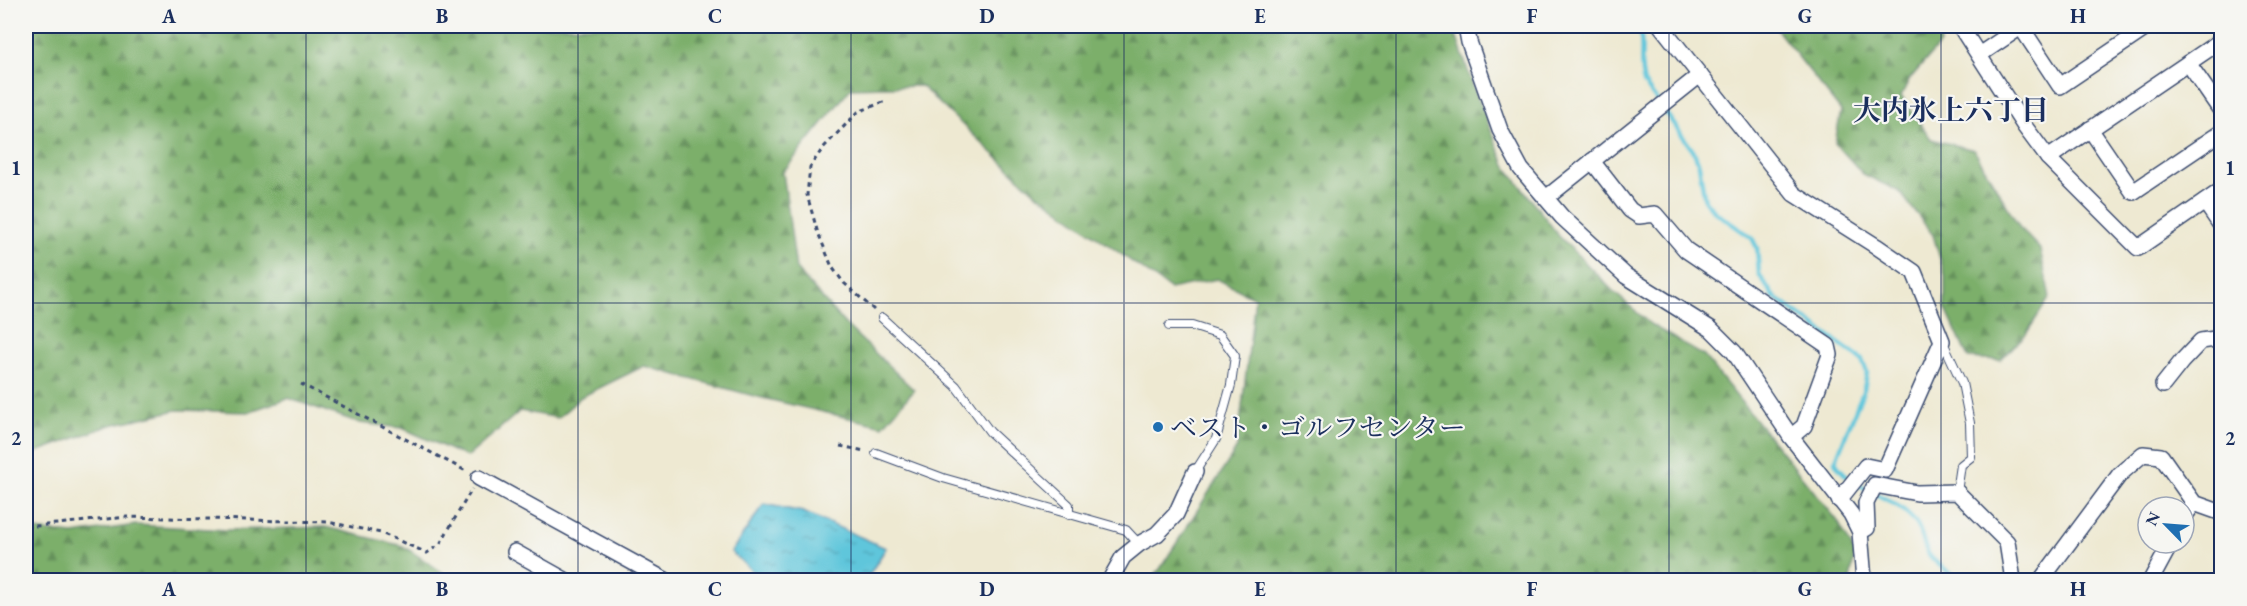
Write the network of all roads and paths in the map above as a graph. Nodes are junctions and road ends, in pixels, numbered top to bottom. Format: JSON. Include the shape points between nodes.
{"nodes":[{"id":1,"x":1466,"y":26,"type":"edge"},
{"id":2,"x":1662,"y":26,"type":"edge"},
{"id":3,"x":1960,"y":26,"type":"edge"},
{"id":4,"x":2021,"y":26,"type":"edge"},
{"id":5,"x":2149,"y":26,"type":"edge"},
{"id":6,"x":2222,"y":40,"type":"edge"},
{"id":7,"x":1979,"y":55,"type":"junction"},
{"id":8,"x":2188,"y":63,"type":"junction"},
{"id":9,"x":1700,"y":75,"type":"junction"},
{"id":10,"x":886,"y":102,"type":"dead end"},
{"id":11,"x":2222,"y":112,"type":"edge"},
{"id":12,"x":2090,"y":129,"type":"junction"},
{"id":13,"x":2222,"y":132,"type":"edge"},
{"id":14,"x":2048,"y":158,"type":"junction"},
{"id":15,"x":1592,"y":161,"type":"junction"},
{"id":16,"x":2222,"y":190,"type":"edge"},
{"id":17,"x":1546,"y":198,"type":"junction"},
{"id":18,"x":2205,"y":202,"type":"junction"},
{"id":19,"x":2222,"y":227,"type":"edge"},
{"id":20,"x":882,"y":318,"type":"joint"},
{"id":21,"x":1169,"y":326,"type":"dead end"},
{"id":22,"x":2222,"y":338,"type":"edge"},
{"id":23,"x":1942,"y":341,"type":"junction"},
{"id":24,"x":301,"y":384,"type":"dead end"},
{"id":25,"x":2163,"y":386,"type":"dead end"},
{"id":26,"x":1791,"y":436,"type":"junction"},
{"id":27,"x":840,"y":446,"type":"dead end"},
{"id":28,"x":876,"y":453,"type":"joint"},
{"id":29,"x":1195,"y":472,"type":"joint"},
{"id":30,"x":479,"y":478,"type":"junction"},
{"id":31,"x":1957,"y":492,"type":"junction"},
{"id":32,"x":2188,"y":495,"type":"edge"},
{"id":33,"x":1839,"y":500,"type":"junction"},
{"id":34,"x":2196,"y":504,"type":"edge"},
{"id":35,"x":2222,"y":513,"type":"edge"},
{"id":36,"x":1069,"y":515,"type":"junction"},
{"id":37,"x":26,"y":527,"type":"edge"},
{"id":38,"x":1860,"y":532,"type":"junction"},
{"id":39,"x":1139,"y":544,"type":"junction"},
{"id":40,"x":515,"y":552,"type":"dead end"},
{"id":41,"x":2165,"y":555,"type":"edge"},
{"id":42,"x":565,"y":580,"type":"edge"},
{"id":43,"x":664,"y":580,"type":"edge"},
{"id":44,"x":1110,"y":580,"type":"edge"},
{"id":45,"x":1864,"y":580,"type":"edge"},
{"id":46,"x":2013,"y":580,"type":"edge"},
{"id":47,"x":2041,"y":580,"type":"edge"},
{"id":48,"x":2151,"y":580,"type":"edge"}],
"edges":[{"from":1,"to":17,"type":"street","via":[[1509,150]]},
{"from":2,"to":9,"type":"street"},
{"from":3,"to":7,"type":"street"},
{"from":4,"to":5,"type":"street","via":[[2060,86]]},
{"from":4,"to":7,"type":"street"},
{"from":6,"to":8,"type":"street"},
{"from":7,"to":14,"type":"street"},
{"from":8,"to":11,"type":"street"},
{"from":8,"to":12,"type":"street"},
{"from":9,"to":15,"type":"street"},
{"from":9,"to":23,"type":"street","via":[[1794,194],[1914,272]]},
{"from":10,"to":20,"type":"path","via":[[858,112],[823,148],[810,167],[807,195],[832,267]]},
{"from":12,"to":13,"type":"street","via":[[2133,192]]},
{"from":12,"to":14,"type":"street"},
{"from":14,"to":18,"type":"street","via":[[2138,248]]},
{"from":15,"to":17,"type":"street"},
{"from":15,"to":26,"type":"street","via":[[1630,210],[1639,216],[1655,214],[1686,250],[1828,346],[1830,355],[1803,426]]},
{"from":16,"to":18,"type":"street"},
{"from":17,"to":26,"type":"street","via":[[1626,276],[1711,329],[1734,352]]},
{"from":18,"to":19,"type":"street"},
{"from":20,"to":36,"type":"lane","via":[[956,386],[990,432],[1070,505]]},
{"from":21,"to":29,"type":"lane","via":[[1192,326],[1220,335],[1235,356],[1216,439]]},
{"from":22,"to":25,"type":"street","via":[[2201,341]]},
{"from":23,"to":31,"type":"lane","via":[[1962,383],[1970,423],[1971,457],[1961,465]]},
{"from":23,"to":33,"type":"street","via":[[1885,470],[1866,466]]},
{"from":24,"to":30,"type":"path"},
{"from":26,"to":33,"type":"street"},
{"from":27,"to":28,"type":"path"},
{"from":28,"to":36,"type":"lane","via":[[943,478]]},
{"from":29,"to":39,"type":"street","via":[[1176,514],[1157,534]]},
{"from":30,"to":37,"type":"path","via":[[440,544],[427,554],[381,533],[328,522],[127,517]]},
{"from":30,"to":43,"type":"street"},
{"from":31,"to":38,"type":"street","via":[[1917,493],[1875,486],[1866,503],[1867,528]]},
{"from":31,"to":46,"type":"street","via":[[2007,542]]},
{"from":32,"to":47,"type":"street","via":[[2161,456],[2143,454],[2120,474]]},
{"from":33,"to":38,"type":"street"},
{"from":34,"to":35,"type":"street"},
{"from":36,"to":39,"type":"lane","via":[[1126,530]]},
{"from":38,"to":45,"type":"street"},
{"from":39,"to":44,"type":"street","via":[[1123,557]]},
{"from":40,"to":42,"type":"street"},
{"from":41,"to":48,"type":"street"}]}
